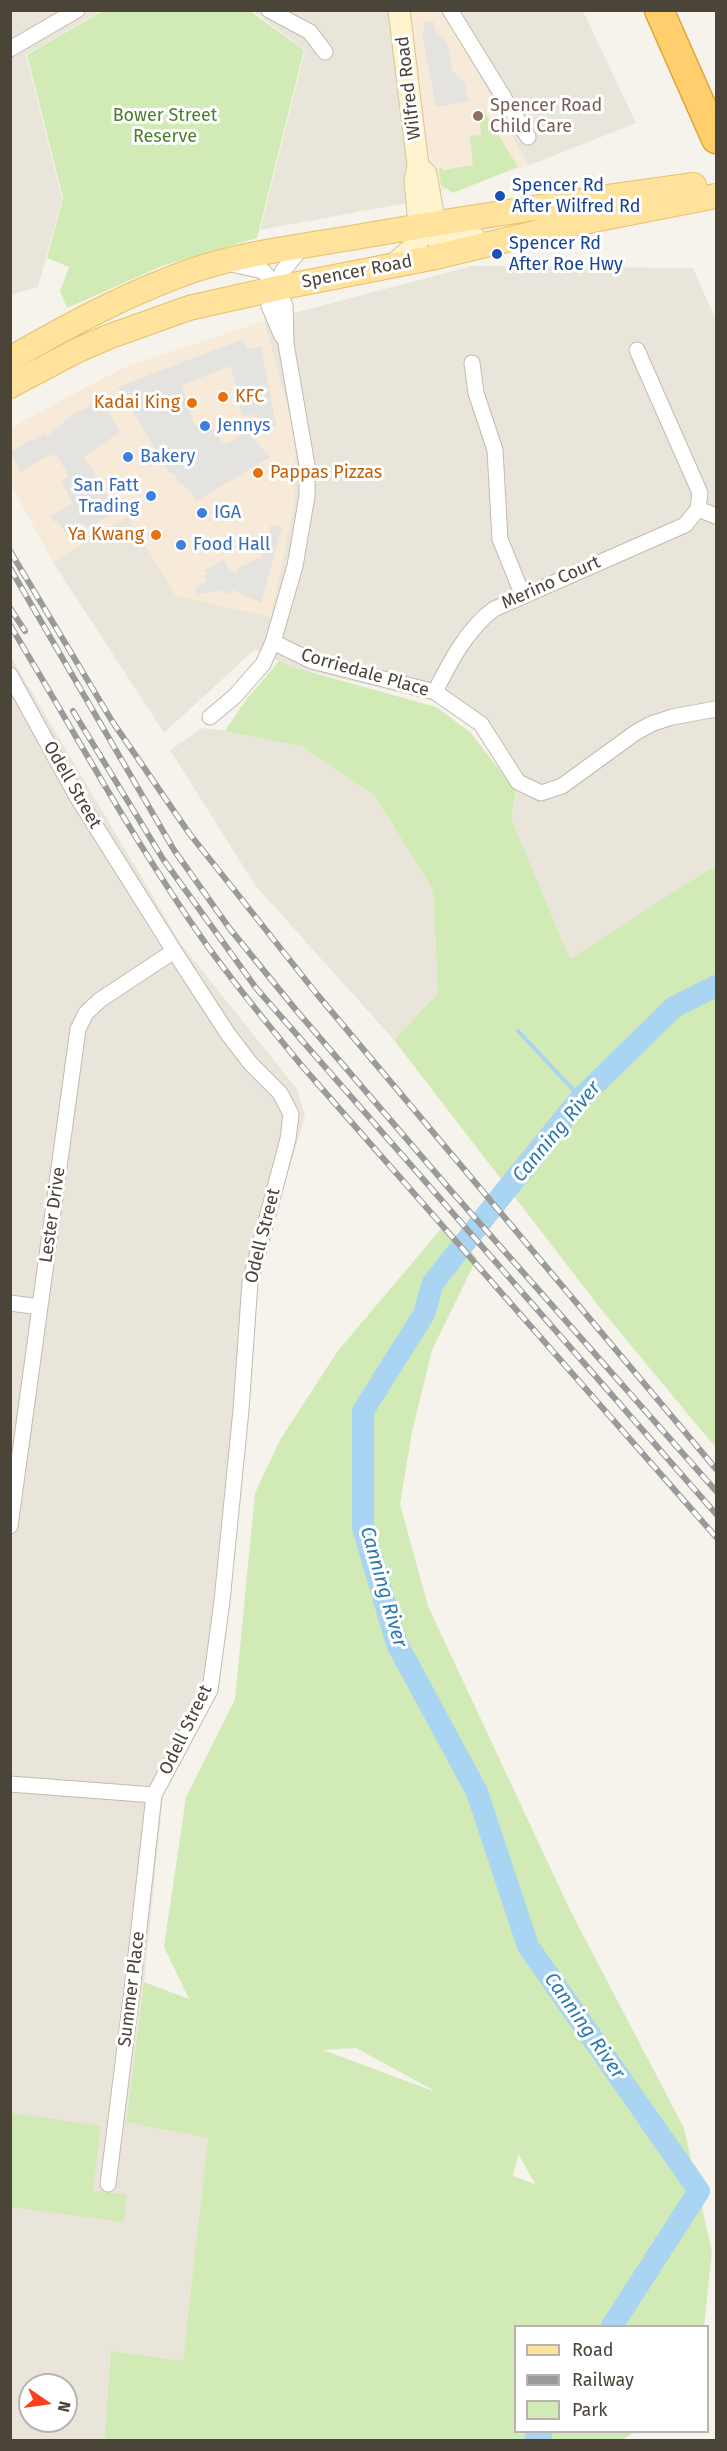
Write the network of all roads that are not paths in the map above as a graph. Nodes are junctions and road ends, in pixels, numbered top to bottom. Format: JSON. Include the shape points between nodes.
{"nodes":[{"id":1,"x":77,"y":10,"type":"edge"},
{"id":2,"x":269,"y":10,"type":"edge"},
{"id":3,"x":399,"y":10,"type":"edge"},
{"id":4,"x":450,"y":10,"type":"edge"},
{"id":5,"x":659,"y":10,"type":"edge"},
{"id":6,"x":52,"y":17,"type":"edge"},
{"id":7,"x":10,"y":49,"type":"edge"},
{"id":8,"x":325,"y":52,"type":"dead end"},
{"id":9,"x":528,"y":137,"type":"dead end"},
{"id":10,"x":717,"y":139,"type":"edge"},
{"id":11,"x":712,"y":190,"type":"edge"},
{"id":12,"x":427,"y":224,"type":"junction"},
{"id":13,"x":573,"y":224,"type":"junction"},
{"id":14,"x":303,"y":246,"type":"junction"},
{"id":15,"x":219,"y":263,"type":"junction"},
{"id":16,"x":393,"y":265,"type":"junction"},
{"id":17,"x":278,"y":288,"type":"junction"},
{"id":18,"x":167,"y":315,"type":"junction"},
{"id":19,"x":36,"y":344,"type":"junction"},
{"id":20,"x":637,"y":350,"type":"dead end"},
{"id":21,"x":10,"y":359,"type":"edge"},
{"id":22,"x":472,"y":363,"type":"dead end"},
{"id":23,"x":10,"y":386,"type":"edge"},
{"id":24,"x":698,"y":509,"type":"junction"},
{"id":25,"x":716,"y":516,"type":"edge"},
{"id":26,"x":523,"y":596,"type":"junction"},
{"id":27,"x":273,"y":642,"type":"junction"},
{"id":28,"x":10,"y":675,"type":"edge"},
{"id":29,"x":435,"y":692,"type":"junction"},
{"id":30,"x":717,"y":709,"type":"edge"},
{"id":31,"x":210,"y":717,"type":"dead end"},
{"id":32,"x":174,"y":951,"type":"junction"},
{"id":33,"x":10,"y":1303,"type":"edge"},
{"id":34,"x":40,"y":1307,"type":"junction"},
{"id":35,"x":10,"y":1526,"type":"edge"},
{"id":36,"x":10,"y":1784,"type":"edge"},
{"id":37,"x":154,"y":1795,"type":"junction"},
{"id":38,"x":108,"y":2184,"type":"dead end"}],
"edges":[{"from":1,"to":6,"type":"street"},
{"from":2,"to":8,"type":"street","via":[[310,32]]},
{"from":3,"to":12,"type":"main road","name":"Wilfred Road","via":[[418,166],[418,214]]},
{"from":4,"to":9,"type":"street"},
{"from":5,"to":10,"type":"highway"},
{"from":6,"to":7,"type":"street"},
{"from":11,"to":12,"type":"main road","name":"Spencer Road"},
{"from":11,"to":13,"type":"main road","name":"Spencer Road"},
{"from":12,"to":13,"type":"main road","name":"Wilfred Road","via":[[435,237],[448,242],[538,224]]},
{"from":12,"to":14,"type":"main road","name":"Spencer Road"},
{"from":12,"to":16,"type":"main road","via":[[415,246]]},
{"from":13,"to":16,"type":"main road","name":"Spencer Road"},
{"from":14,"to":15,"type":"main road","name":"Spencer Road"},
{"from":14,"to":17,"type":"street","via":[[282,272]]},
{"from":15,"to":17,"type":"street","via":[[263,272]]},
{"from":15,"to":19,"type":"main road","name":"Spencer Road","via":[[142,291]]},
{"from":16,"to":17,"type":"main road","name":"Spencer Road"},
{"from":17,"to":18,"type":"main road","name":"Spencer Road"},
{"from":17,"to":27,"type":"street","via":[[285,305],[286,344],[304,440],[307,496],[295,566]]},
{"from":18,"to":19,"type":"main road","via":[[156,303],[143,303],[65,339]]},
{"from":18,"to":23,"type":"main road","name":"Spencer Road","via":[[76,351]]},
{"from":19,"to":21,"type":"main road","name":"Spencer Road"},
{"from":20,"to":24,"type":"street","via":[[700,493]]},
{"from":22,"to":26,"type":"street","via":[[476,393],[495,450],[500,539]]},
{"from":24,"to":25,"type":"street"},
{"from":24,"to":26,"type":"street","name":"Merino Court","via":[[685,525]]},
{"from":26,"to":29,"type":"street","name":"Merino Court","via":[[494,609],[475,625]]},
{"from":27,"to":29,"type":"street","name":"Corriedale Place","via":[[312,661]]},
{"from":27,"to":31,"type":"street","via":[[263,664]]},
{"from":28,"to":32,"type":"street","name":"Odell Street","via":[[76,795]]},
{"from":29,"to":30,"type":"street","name":"Corriedale Place","via":[[481,724],[519,782],[541,793],[562,786],[651,724]]},
{"from":32,"to":34,"type":"street","name":"Lester Drive","via":[[100,999],[86,1012],[78,1029]]},
{"from":32,"to":37,"type":"street","name":"Odell Street","via":[[228,1034],[280,1093],[291,1114],[288,1139],[250,1282],[241,1410],[210,1690]]},
{"from":33,"to":34,"type":"street"},
{"from":34,"to":35,"type":"street","name":"Lester Drive"},
{"from":36,"to":37,"type":"street","name":"Odell Street"},
{"from":37,"to":38,"type":"street","name":"Summer Place"}]}
